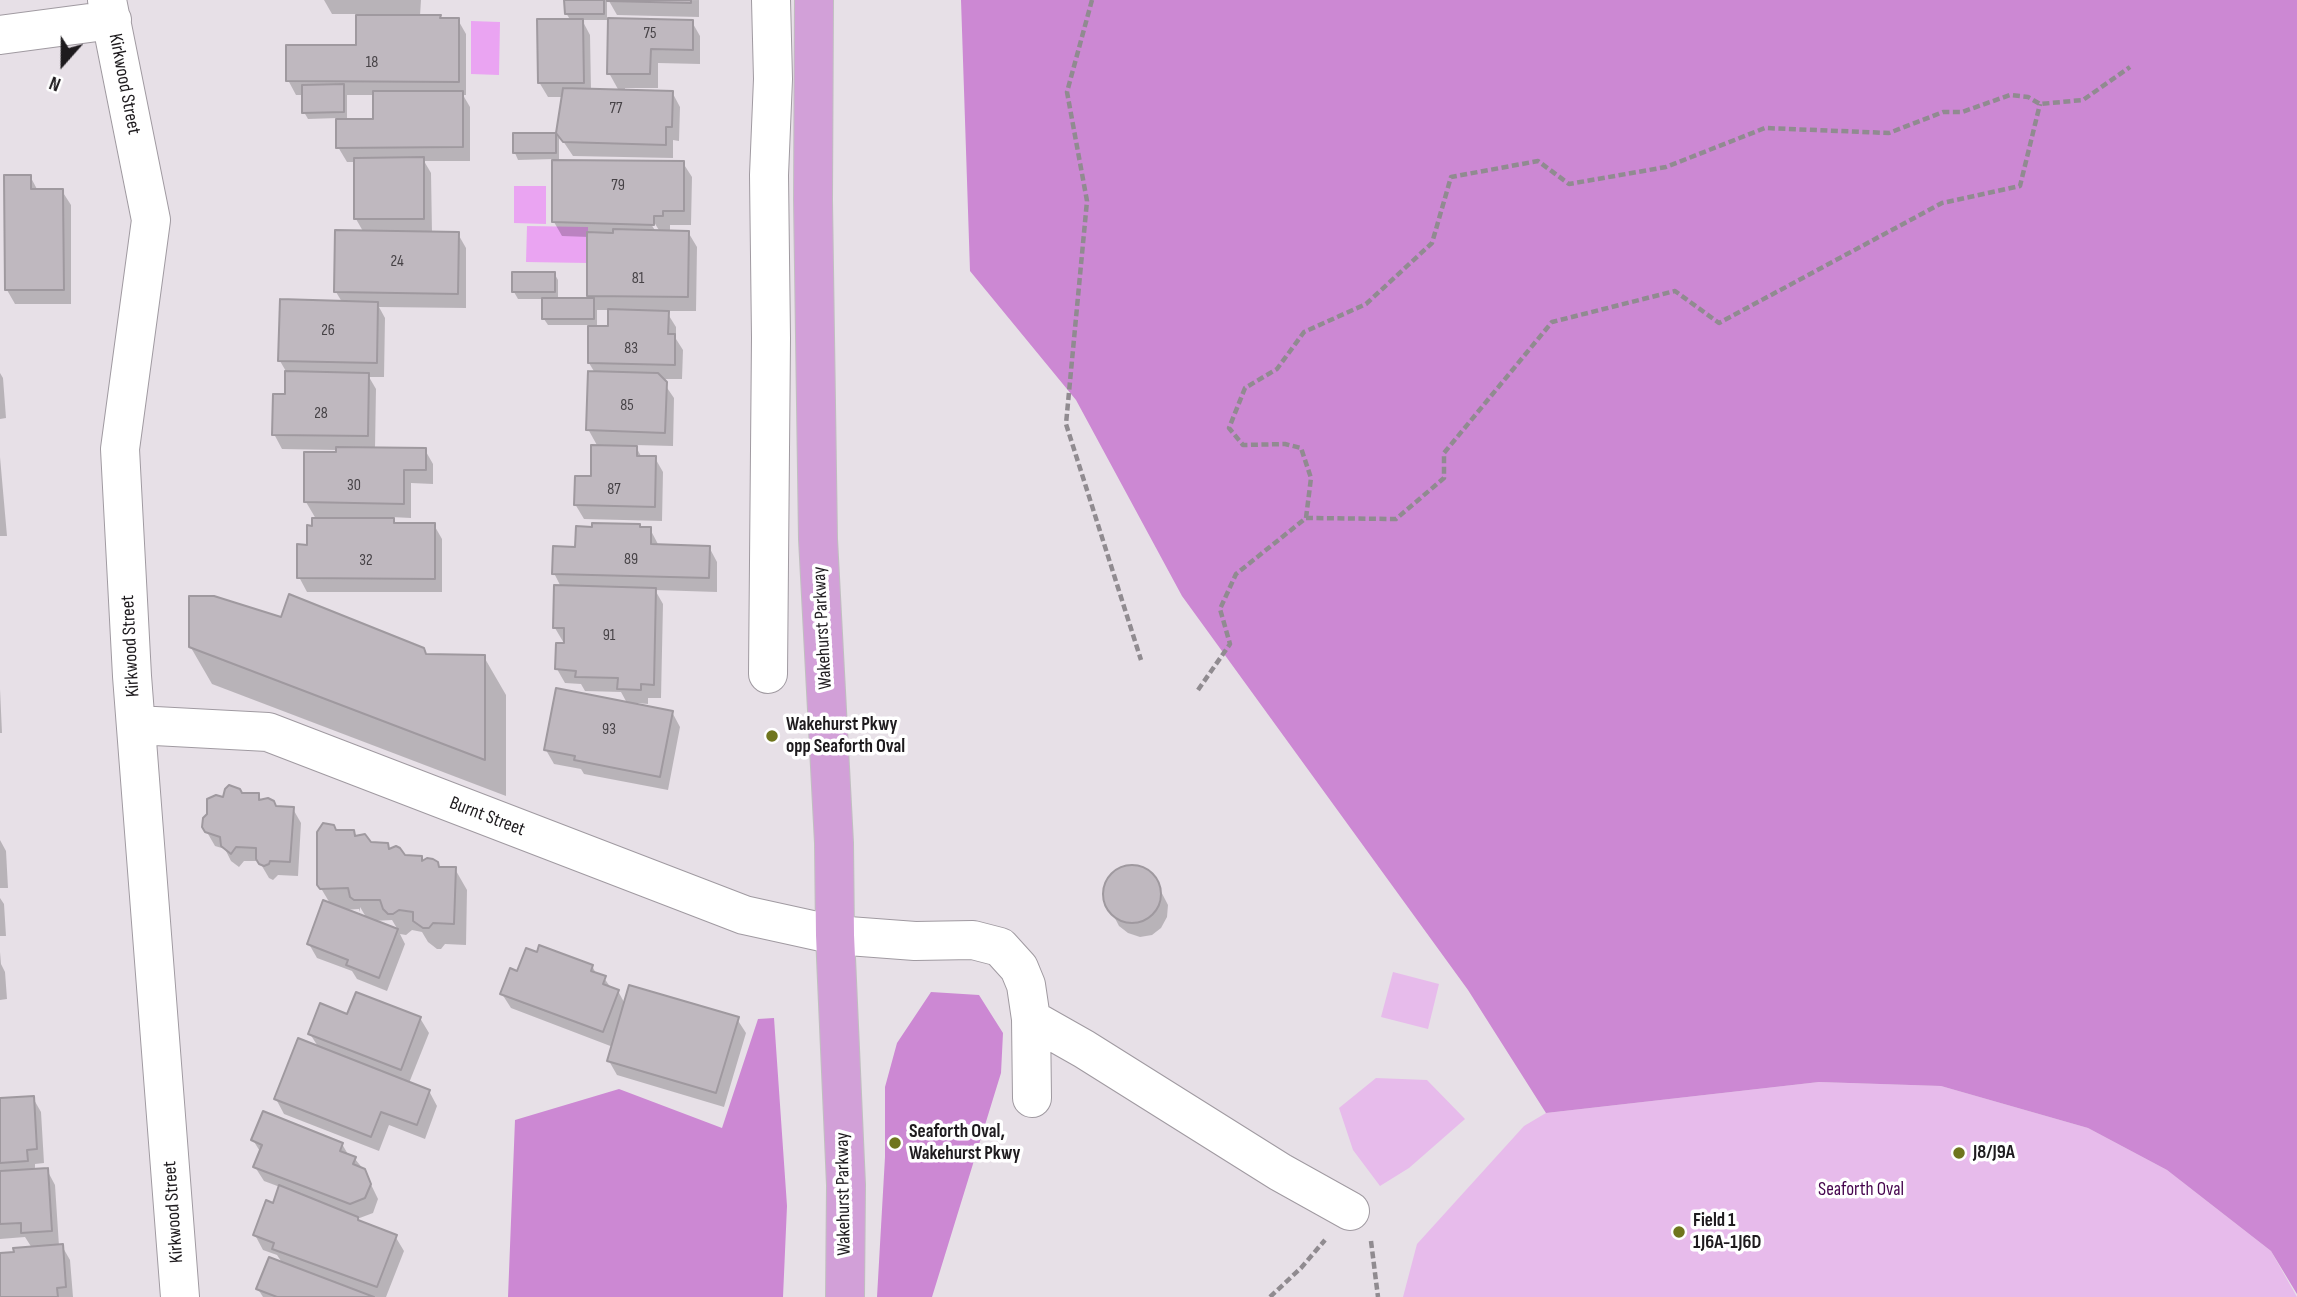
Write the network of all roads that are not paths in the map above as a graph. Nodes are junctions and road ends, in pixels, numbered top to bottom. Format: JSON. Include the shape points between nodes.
{"nodes":[{"id":1,"x":771,"y":0,"type":"edge"},
{"id":2,"x":814,"y":0,"type":"edge"},
{"id":3,"x":110,"y":10,"type":"edge"},
{"id":4,"x":0,"y":35,"type":"edge"},
{"id":5,"x":814,"y":77,"type":"junction"},
{"id":6,"x":773,"y":79,"type":"junction"},
{"id":7,"x":768,"y":674,"type":"dead end"},
{"id":8,"x":136,"y":725,"type":"junction"},
{"id":9,"x":835,"y":935,"type":"junction"},
{"id":10,"x":1031,"y":1019,"type":"junction"},
{"id":11,"x":1032,"y":1098,"type":"dead end"},
{"id":12,"x":1350,"y":1211,"type":"road end"},
{"id":13,"x":180,"y":1297,"type":"edge"},
{"id":14,"x":845,"y":1297,"type":"edge"}],
"edges":[{"from":1,"to":6,"type":"street"},
{"from":2,"to":5,"type":"main road","name":"Wakehurst Parkway"},
{"from":3,"to":4,"type":"street"},
{"from":3,"to":8,"type":"street","name":"Kirkwood Street","via":[[150,220],[120,449]]},
{"from":5,"to":6,"type":"street"},
{"from":5,"to":9,"type":"main road","name":"Wakehurst Parkway","via":[[818,539]]},
{"from":6,"to":7,"type":"street"},
{"from":8,"to":9,"type":"street","name":"Burnt Street","via":[[268,732],[744,915]]},
{"from":8,"to":13,"type":"street","name":"Kirkwood Street"},
{"from":9,"to":10,"type":"street","name":"Burnt Street","via":[[973,940],[1000,947],[1019,968]]},
{"from":9,"to":14,"type":"main road","name":"Wakehurst Parkway","via":[[846,1185]]},
{"from":10,"to":11,"type":"street","name":"Burnt Street"},
{"from":10,"to":12,"type":"street"}]}
